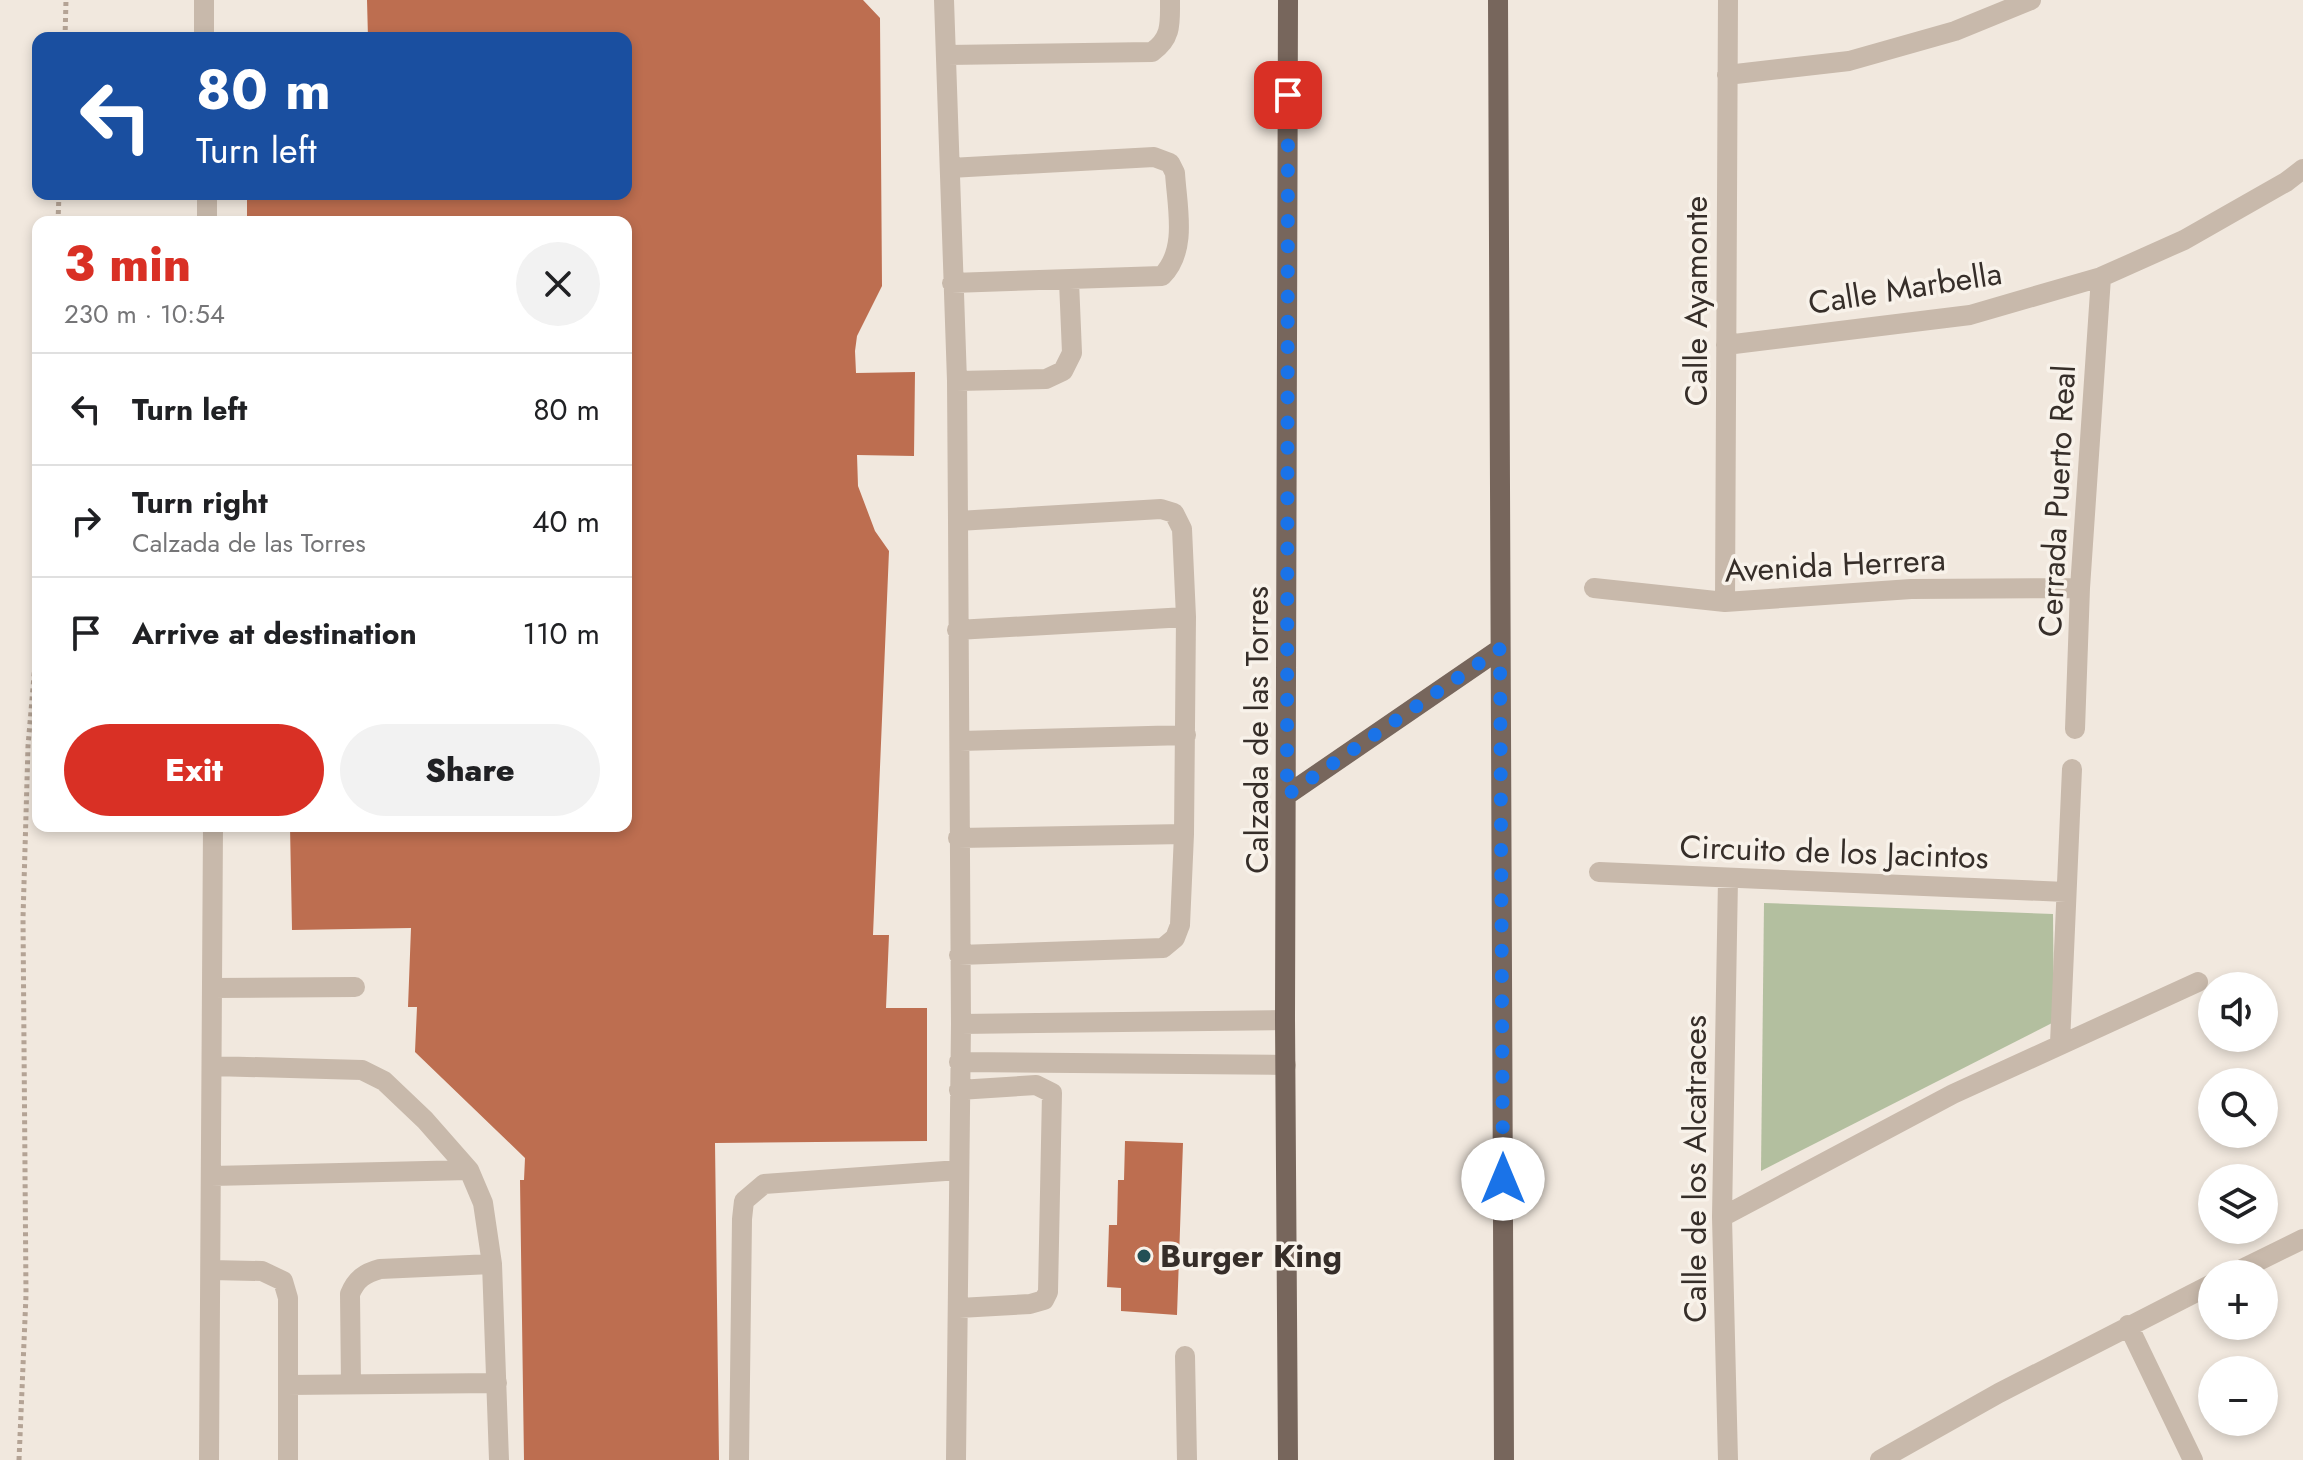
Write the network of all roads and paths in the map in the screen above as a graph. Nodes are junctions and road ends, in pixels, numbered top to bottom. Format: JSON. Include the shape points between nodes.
{"nodes":[{"id":1,"x":66,"y":0,"type":"edge"},
{"id":2,"x":204,"y":0,"type":"edge"},
{"id":3,"x":944,"y":0,"type":"edge"},
{"id":4,"x":1170,"y":0,"type":"edge"},
{"id":5,"x":1288,"y":0,"type":"edge"},
{"id":6,"x":1498,"y":0,"type":"edge"},
{"id":7,"x":1728,"y":0,"type":"edge"},
{"id":8,"x":2031,"y":0,"type":"edge"},
{"id":9,"x":65,"y":32,"type":"edge"},
{"id":10,"x":204,"y":32,"type":"edge"},
{"id":11,"x":947,"y":55,"type":"junction"},
{"id":12,"x":1727,"y":75,"type":"junction"},
{"id":13,"x":950,"y":168,"type":"junction"},
{"id":14,"x":2303,"y":169,"type":"edge"},
{"id":15,"x":2101,"y":277,"type":"junction"},
{"id":16,"x":1069,"y":281,"type":"junction"},
{"id":17,"x":952,"y":283,"type":"junction"},
{"id":18,"x":1726,"y":345,"type":"junction"},
{"id":19,"x":957,"y":381,"type":"junction"},
{"id":20,"x":958,"y":521,"type":"junction"},
{"id":21,"x":1594,"y":588,"type":"dead end"},
{"id":22,"x":2080,"y":588,"type":"junction"},
{"id":23,"x":1725,"y":602,"type":"junction"},
{"id":24,"x":1186,"y":617,"type":"junction"},
{"id":25,"x":957,"y":630,"type":"junction"},
{"id":26,"x":1500,"y":649,"type":"junction"},
{"id":27,"x":32,"y":699,"type":"edge"},
{"id":28,"x":2075,"y":729,"type":"dead end"},
{"id":29,"x":1186,"y":735,"type":"junction"},
{"id":30,"x":960,"y":741,"type":"junction"},
{"id":31,"x":2072,"y":769,"type":"dead end"},
{"id":32,"x":1287,"y":795,"type":"junction"},
{"id":33,"x":213,"y":832,"type":"edge"},
{"id":34,"x":1184,"y":834,"type":"junction"},
{"id":35,"x":958,"y":838,"type":"junction"},
{"id":36,"x":1599,"y":872,"type":"dead end"},
{"id":37,"x":1728,"y":879,"type":"junction"},
{"id":38,"x":2066,"y":892,"type":"junction"},
{"id":39,"x":959,"y":955,"type":"junction"},
{"id":40,"x":2198,"y":982,"type":"dead end"},
{"id":41,"x":355,"y":987,"type":"dead end"},
{"id":42,"x":212,"y":988,"type":"junction"},
{"id":43,"x":1285,"y":1020,"type":"junction"},
{"id":44,"x":961,"y":1024,"type":"junction"},
{"id":45,"x":2060,"y":1043,"type":"junction"},
{"id":46,"x":959,"y":1062,"type":"junction"},
{"id":47,"x":1286,"y":1065,"type":"junction"},
{"id":48,"x":212,"y":1066,"type":"junction"},
{"id":49,"x":959,"y":1090,"type":"junction"},
{"id":50,"x":469,"y":1170,"type":"junction"},
{"id":51,"x":959,"y":1170,"type":"junction"},
{"id":52,"x":211,"y":1176,"type":"junction"},
{"id":53,"x":1722,"y":1217,"type":"junction"},
{"id":54,"x":2303,"y":1239,"type":"edge"},
{"id":55,"x":2260,"y":1260,"type":"edge"},
{"id":56,"x":492,"y":1264,"type":"junction"},
{"id":57,"x":211,"y":1270,"type":"junction"},
{"id":58,"x":2198,"y":1291,"type":"edge"},
{"id":59,"x":959,"y":1308,"type":"junction"},
{"id":60,"x":2128,"y":1325,"type":"junction"},
{"id":61,"x":1185,"y":1356,"type":"dead end"},
{"id":62,"x":497,"y":1383,"type":"junction"},
{"id":63,"x":351,"y":1384,"type":"junction"},
{"id":64,"x":288,"y":1385,"type":"junction"},
{"id":65,"x":19,"y":1460,"type":"edge"},
{"id":66,"x":209,"y":1460,"type":"edge"},
{"id":67,"x":288,"y":1460,"type":"edge"},
{"id":68,"x":499,"y":1460,"type":"edge"},
{"id":69,"x":739,"y":1460,"type":"edge"},
{"id":70,"x":956,"y":1460,"type":"edge"},
{"id":71,"x":1187,"y":1460,"type":"edge"},
{"id":72,"x":1288,"y":1460,"type":"edge"},
{"id":73,"x":1504,"y":1460,"type":"edge"},
{"id":74,"x":1728,"y":1460,"type":"edge"},
{"id":75,"x":1880,"y":1460,"type":"edge"},
{"id":76,"x":2193,"y":1460,"type":"edge"}],
"edges":[{"from":1,"to":9,"type":"path"},
{"from":2,"to":10,"type":"street"},
{"from":3,"to":11,"type":"street"},
{"from":4,"to":11,"type":"street","via":[[1164,44],[1152,52]]},
{"from":5,"to":32,"type":"main road","name":"Calzada de las Torres"},
{"from":6,"to":26,"type":"main road"},
{"from":7,"to":12,"type":"street","name":"Calle Ayamonte"},
{"from":8,"to":12,"type":"street","via":[[1955,31],[1849,61]]},
{"from":11,"to":13,"type":"street"},
{"from":12,"to":18,"type":"street","name":"Calle Ayamonte"},
{"from":13,"to":16,"type":"street","via":[[1154,157],[1170,163],[1179,248],[1173,264],[1162,276]]},
{"from":13,"to":17,"type":"street"},
{"from":14,"to":15,"type":"street","name":"Calle Marbella","via":[[2184,240]]},
{"from":15,"to":18,"type":"street","name":"Calle Marbella","via":[[1970,315]]},
{"from":15,"to":22,"type":"street","name":"Cerrada Puerto Real"},
{"from":16,"to":17,"type":"street"},
{"from":16,"to":19,"type":"street","via":[[1072,353],[1063,371],[1046,379]]},
{"from":17,"to":19,"type":"street"},
{"from":18,"to":23,"type":"street","name":"Calle Ayamonte"},
{"from":19,"to":20,"type":"street"},
{"from":20,"to":24,"type":"street","via":[[1161,509],[1174,513],[1182,529]]},
{"from":20,"to":25,"type":"street"},
{"from":21,"to":23,"type":"street","name":"Avenida Herrera"},
{"from":22,"to":23,"type":"street","name":"Avenida Herrera","via":[[1911,589]]},
{"from":22,"to":28,"type":"street","name":"Cerrada Puerto Real"},
{"from":24,"to":25,"type":"street"},
{"from":24,"to":29,"type":"street"},
{"from":25,"to":30,"type":"street"},
{"from":26,"to":32,"type":"main road"},
{"from":26,"to":73,"type":"main road"},
{"from":27,"to":65,"type":"path","via":[[23,918],[26,1295]]},
{"from":29,"to":30,"type":"street"},
{"from":29,"to":34,"type":"street"},
{"from":30,"to":35,"type":"street"},
{"from":31,"to":38,"type":"street"},
{"from":32,"to":43,"type":"main road","name":"Calzada de las Torres"},
{"from":33,"to":42,"type":"street"},
{"from":34,"to":35,"type":"street"},
{"from":34,"to":39,"type":"street","via":[[1180,925],[1163,948]]},
{"from":35,"to":39,"type":"street"},
{"from":36,"to":37,"type":"street","name":"Circuito de los Jacintos"},
{"from":37,"to":38,"type":"street","name":"Circuito de los Jacintos"},
{"from":37,"to":53,"type":"street","name":"Calle de los Alcatraces"},
{"from":38,"to":45,"type":"street"},
{"from":39,"to":44,"type":"street"},
{"from":40,"to":45,"type":"street"},
{"from":41,"to":42,"type":"street"},
{"from":42,"to":48,"type":"street"},
{"from":43,"to":44,"type":"street"},
{"from":43,"to":47,"type":"main road","name":"Calzada de las Torres"},
{"from":44,"to":46,"type":"street"},
{"from":45,"to":53,"type":"street"},
{"from":46,"to":47,"type":"street"},
{"from":46,"to":49,"type":"street"},
{"from":47,"to":72,"type":"main road","name":"Calzada de las Torres"},
{"from":48,"to":50,"type":"street","via":[[362,1070],[384,1081]]},
{"from":48,"to":52,"type":"street"},
{"from":49,"to":51,"type":"street"},
{"from":49,"to":59,"type":"street","via":[[1036,1085],[1052,1093],[1048,1292],[1044,1300],[1030,1304]]},
{"from":50,"to":52,"type":"street"},
{"from":50,"to":56,"type":"street","via":[[483,1203]]},
{"from":51,"to":59,"type":"street"},
{"from":51,"to":69,"type":"street","via":[[764,1184],[744,1201]]},
{"from":52,"to":57,"type":"street"},
{"from":53,"to":74,"type":"street","name":"Calle de los Alcatraces"},
{"from":54,"to":55,"type":"street"},
{"from":56,"to":62,"type":"street"},
{"from":56,"to":63,"type":"street","via":[[366,1272],[350,1294]]},
{"from":57,"to":64,"type":"street","via":[[262,1271],[283,1281],[288,1298]]},
{"from":57,"to":66,"type":"street"},
{"from":58,"to":60,"type":"street"},
{"from":59,"to":70,"type":"street"},
{"from":60,"to":75,"type":"street"},
{"from":60,"to":76,"type":"street"},
{"from":61,"to":71,"type":"street"},
{"from":62,"to":63,"type":"street"},
{"from":62,"to":68,"type":"street"},
{"from":63,"to":64,"type":"street"},
{"from":64,"to":67,"type":"street"}]}
